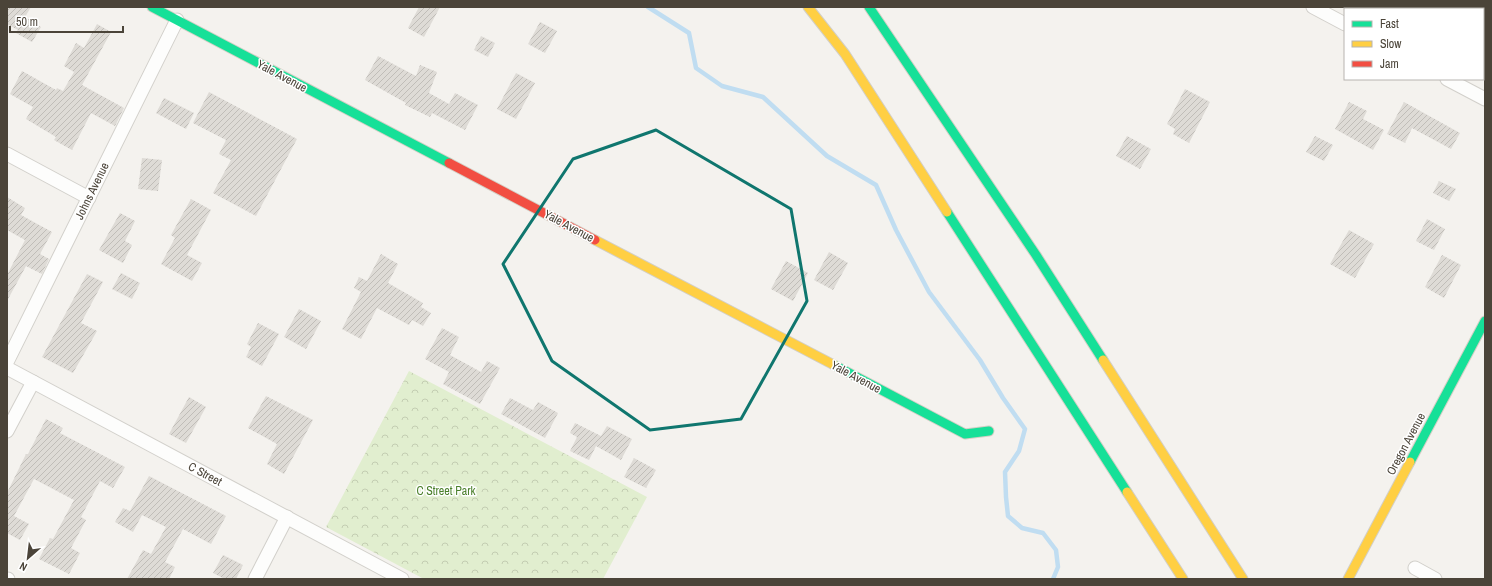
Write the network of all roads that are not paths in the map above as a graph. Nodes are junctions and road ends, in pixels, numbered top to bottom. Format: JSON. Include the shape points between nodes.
{"nodes":[{"id":1,"x":152,"y":7,"type":"edge"},
{"id":2,"x":808,"y":7,"type":"edge"},
{"id":3,"x":869,"y":7,"type":"edge"},
{"id":4,"x":1313,"y":7,"type":"edge"},
{"id":5,"x":177,"y":20,"type":"junction"},
{"id":6,"x":1344,"y":23,"type":"edge"},
{"id":7,"x":1449,"y":80,"type":"edge"},
{"id":8,"x":1485,"y":99,"type":"edge"},
{"id":9,"x":7,"y":154,"type":"edge"},
{"id":10,"x":89,"y":198,"type":"junction"},
{"id":11,"x":1485,"y":321,"type":"edge"},
{"id":12,"x":7,"y":362,"type":"edge"},
{"id":13,"x":7,"y":368,"type":"edge"},
{"id":14,"x":33,"y":382,"type":"junction"},
{"id":15,"x":7,"y":431,"type":"edge"},
{"id":16,"x":990,"y":431,"type":"dead end"},
{"id":17,"x":287,"y":517,"type":"junction"},
{"id":18,"x":1415,"y":568,"type":"dead end"},
{"id":19,"x":255,"y":579,"type":"edge"},
{"id":20,"x":402,"y":579,"type":"edge"},
{"id":21,"x":1183,"y":579,"type":"edge"},
{"id":22,"x":1244,"y":579,"type":"edge"},
{"id":23,"x":1348,"y":579,"type":"edge"},
{"id":24,"x":1435,"y":579,"type":"edge"}],
"edges":[{"from":1,"to":5,"type":"main road","name":"Yale Avenue"},
{"from":2,"to":21,"type":"main road","via":[[845,54]]},
{"from":3,"to":22,"type":"main road","via":[[1036,255]]},
{"from":4,"to":6,"type":"street"},
{"from":5,"to":10,"type":"street","name":"Johns Avenue"},
{"from":5,"to":16,"type":"main road","name":"Yale Avenue","via":[[965,434]]},
{"from":7,"to":8,"type":"street"},
{"from":9,"to":10,"type":"street"},
{"from":10,"to":12,"type":"street","name":"Johns Avenue"},
{"from":11,"to":23,"type":"main road","name":"Oregon Avenue"},
{"from":13,"to":14,"type":"street","name":"C Street"},
{"from":14,"to":15,"type":"street"},
{"from":14,"to":17,"type":"street","name":"C Street"},
{"from":17,"to":19,"type":"street"},
{"from":17,"to":20,"type":"street","name":"C Street"},
{"from":18,"to":24,"type":"street"}]}
